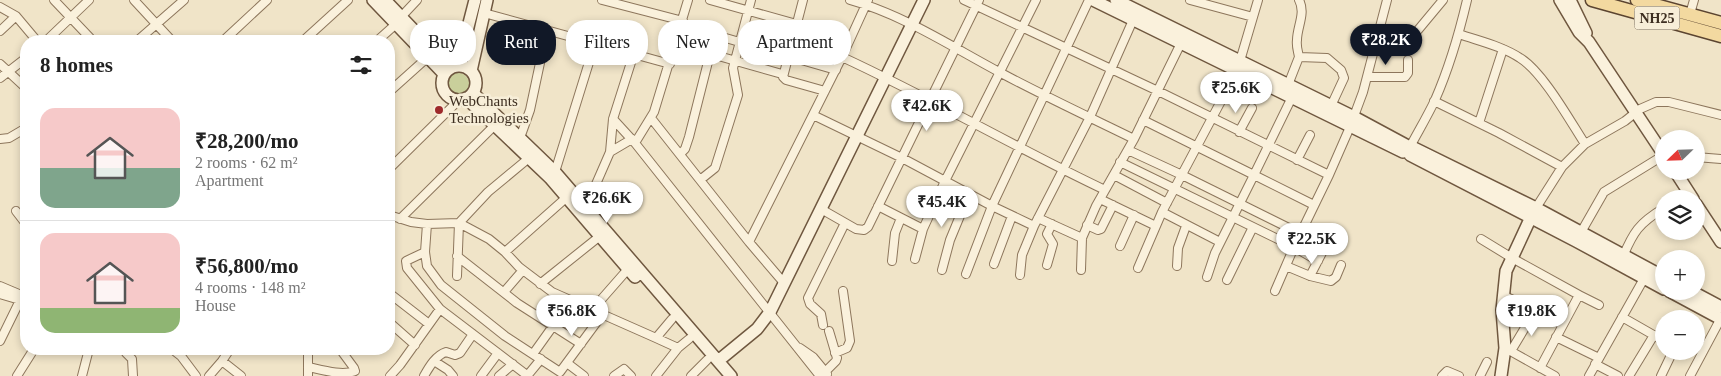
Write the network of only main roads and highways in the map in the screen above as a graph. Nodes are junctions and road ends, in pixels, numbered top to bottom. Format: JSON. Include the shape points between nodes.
{"nodes":[{"id":1,"x":1592,"y":0,"type":"edge"},
{"id":2,"x":1637,"y":0,"type":"edge"},
{"id":3,"x":1721,"y":22,"type":"edge"},
{"id":4,"x":1721,"y":36,"type":"edge"}],
"edges":[{"from":1,"to":4,"type":"main road","number":"NH25"},
{"from":2,"to":3,"type":"main road","number":"NH25"}]}
